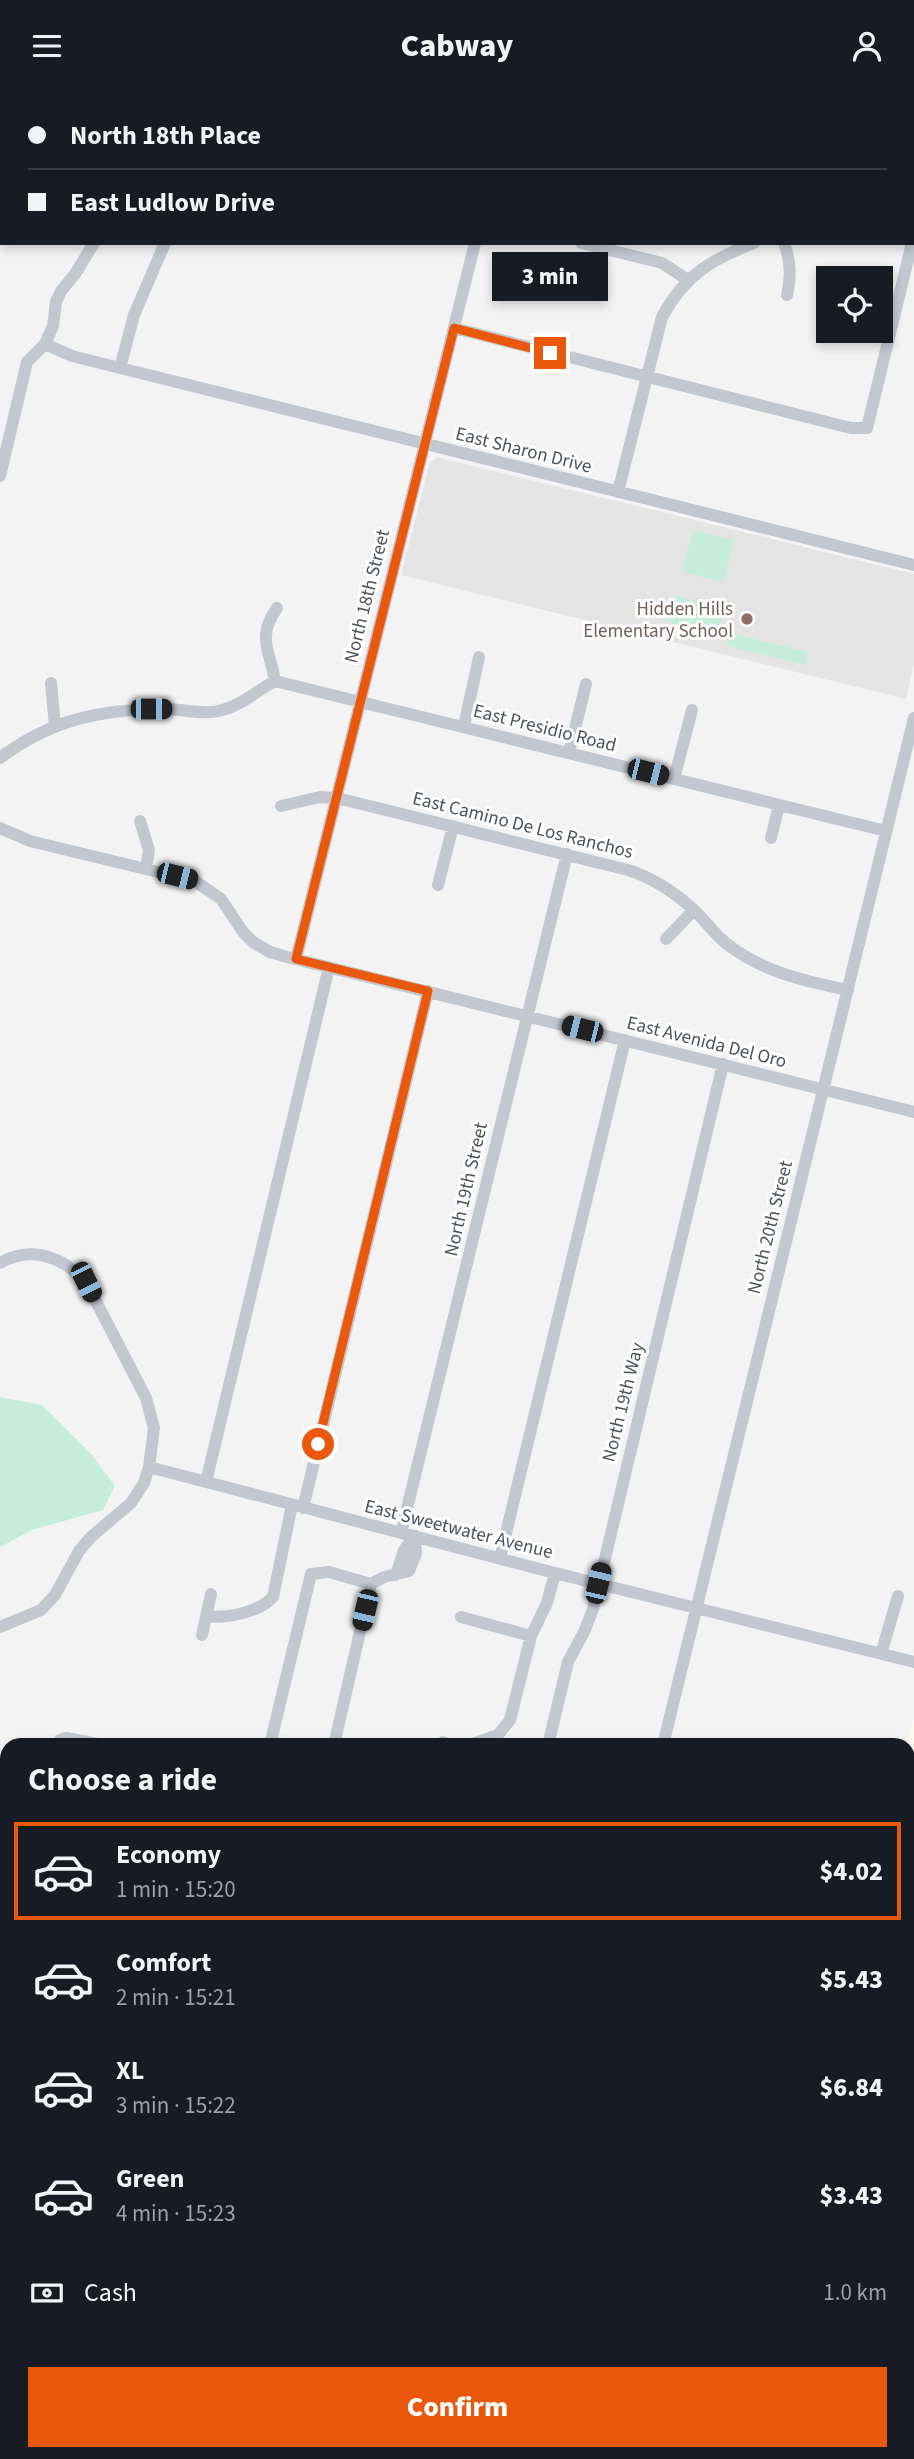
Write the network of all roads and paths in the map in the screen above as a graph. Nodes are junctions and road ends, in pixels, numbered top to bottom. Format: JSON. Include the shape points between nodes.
{"nodes":[{"id":1,"x":93,"y":245,"type":"edge"},
{"id":2,"x":164,"y":245,"type":"edge"},
{"id":3,"x":475,"y":245,"type":"edge"},
{"id":4,"x":588,"y":245,"type":"edge"},
{"id":5,"x":748,"y":245,"type":"edge"},
{"id":6,"x":785,"y":245,"type":"edge"},
{"id":7,"x":912,"y":245,"type":"edge"},
{"id":8,"x":688,"y":280,"type":"junction"},
{"id":9,"x":787,"y":295,"type":"dead end"},
{"id":10,"x":454,"y":328,"type":"junction"},
{"id":11,"x":45,"y":344,"type":"junction"},
{"id":12,"x":120,"y":368,"type":"junction"},
{"id":13,"x":646,"y":377,"type":"junction"},
{"id":14,"x":424,"y":444,"type":"junction"},
{"id":15,"x":0,"y":477,"type":"edge"},
{"id":16,"x":618,"y":492,"type":"junction"},
{"id":17,"x":914,"y":565,"type":"edge"},
{"id":18,"x":277,"y":608,"type":"dead end"},
{"id":19,"x":480,"y":657,"type":"dead end"},
{"id":20,"x":275,"y":681,"type":"junction"},
{"id":21,"x":51,"y":683,"type":"dead end"},
{"id":22,"x":586,"y":684,"type":"dead end"},
{"id":23,"x":360,"y":701,"type":"junction"},
{"id":24,"x":692,"y":710,"type":"dead end"},
{"id":25,"x":914,"y":718,"type":"edge"},
{"id":26,"x":55,"y":726,"type":"junction"},
{"id":27,"x":464,"y":726,"type":"junction"},
{"id":28,"x":912,"y":735,"type":"edge"},
{"id":29,"x":569,"y":753,"type":"junction"},
{"id":30,"x":0,"y":758,"type":"edge"},
{"id":31,"x":674,"y":779,"type":"junction"},
{"id":32,"x":337,"y":798,"type":"junction"},
{"id":33,"x":779,"y":804,"type":"junction"},
{"id":34,"x":281,"y":806,"type":"dead end"},
{"id":35,"x":140,"y":821,"type":"dead end"},
{"id":36,"x":453,"y":826,"type":"junction"},
{"id":37,"x":0,"y":828,"type":"edge"},
{"id":38,"x":886,"y":831,"type":"junction"},
{"id":39,"x":771,"y":838,"type":"dead end"},
{"id":40,"x":566,"y":854,"type":"junction"},
{"id":41,"x":146,"y":869,"type":"junction"},
{"id":42,"x":438,"y":885,"type":"dead end"},
{"id":43,"x":694,"y":910,"type":"junction"},
{"id":44,"x":666,"y":939,"type":"dead end"},
{"id":45,"x":296,"y":959,"type":"junction"},
{"id":46,"x":329,"y":967,"type":"junction"},
{"id":47,"x":428,"y":991,"type":"junction"},
{"id":48,"x":848,"y":991,"type":"junction"},
{"id":49,"x":527,"y":1016,"type":"junction"},
{"id":50,"x":625,"y":1040,"type":"junction"},
{"id":51,"x":723,"y":1064,"type":"junction"},
{"id":52,"x":823,"y":1090,"type":"junction"},
{"id":53,"x":914,"y":1112,"type":"edge"},
{"id":54,"x":0,"y":1263,"type":"edge"},
{"id":55,"x":149,"y":1467,"type":"junction"},
{"id":56,"x":206,"y":1482,"type":"junction"},
{"id":57,"x":298,"y":1506,"type":"junction"},
{"id":58,"x":408,"y":1534,"type":"junction"},
{"id":59,"x":500,"y":1558,"type":"junction"},
{"id":60,"x":555,"y":1573,"type":"junction"},
{"id":61,"x":598,"y":1583,"type":"junction"},
{"id":62,"x":371,"y":1584,"type":"junction"},
{"id":63,"x":211,"y":1594,"type":"dead end"},
{"id":64,"x":898,"y":1597,"type":"dead end"},
{"id":65,"x":696,"y":1608,"type":"junction"},
{"id":66,"x":206,"y":1616,"type":"junction"},
{"id":67,"x":461,"y":1617,"type":"dead end"},
{"id":68,"x":0,"y":1627,"type":"edge"},
{"id":69,"x":202,"y":1635,"type":"dead end"},
{"id":70,"x":531,"y":1636,"type":"junction"},
{"id":71,"x":881,"y":1654,"type":"junction"},
{"id":72,"x":914,"y":1662,"type":"edge"},
{"id":73,"x":272,"y":1738,"type":"edge"},
{"id":74,"x":336,"y":1738,"type":"edge"},
{"id":75,"x":490,"y":1738,"type":"edge"},
{"id":76,"x":550,"y":1738,"type":"edge"},
{"id":77,"x":665,"y":1738,"type":"edge"}],
"edges":[{"from":1,"to":11,"type":"street","via":[[61,291]]},
{"from":2,"to":12,"type":"street","via":[[134,315]]},
{"from":3,"to":10,"type":"street","name":"North 18th Street"},
{"from":4,"to":8,"type":"street","via":[[662,264]]},
{"from":5,"to":8,"type":"street","via":[[710,262]]},
{"from":6,"to":9,"type":"street","via":[[791,276]]},
{"from":7,"to":13,"type":"street","via":[[867,428],[851,428]]},
{"from":8,"to":13,"type":"street","via":[[662,317]]},
{"from":10,"to":13,"type":"street"},
{"from":10,"to":14,"type":"street","name":"North 18th Street"},
{"from":11,"to":12,"type":"street","name":"East Sharon Drive"},
{"from":11,"to":15,"type":"street","via":[[27,362]]},
{"from":12,"to":14,"type":"street","name":"East Sharon Drive"},
{"from":13,"to":16,"type":"street"},
{"from":14,"to":16,"type":"street","name":"East Sharon Drive"},
{"from":14,"to":23,"type":"street","name":"North 18th Street"},
{"from":16,"to":17,"type":"street","name":"East Sharon Drive"},
{"from":18,"to":20,"type":"street","via":[[265,635]]},
{"from":19,"to":27,"type":"street"},
{"from":20,"to":23,"type":"street","name":"East Presidio Road"},
{"from":20,"to":26,"type":"street","via":[[241,703],[215,712],[128,709]]},
{"from":21,"to":26,"type":"street"},
{"from":22,"to":29,"type":"street"},
{"from":23,"to":27,"type":"street","name":"East Presidio Road"},
{"from":23,"to":32,"type":"street","name":"North 18th Street"},
{"from":24,"to":31,"type":"street"},
{"from":25,"to":28,"type":"street","name":"North 20th Street"},
{"from":26,"to":30,"type":"street"},
{"from":27,"to":29,"type":"street","name":"East Presidio Road"},
{"from":28,"to":38,"type":"street","name":"North 20th Street"},
{"from":29,"to":31,"type":"street","name":"East Presidio Road"},
{"from":31,"to":33,"type":"street","name":"East Presidio Road"},
{"from":32,"to":34,"type":"street","name":"East Camino De Los Ranchos"},
{"from":32,"to":36,"type":"street","name":"East Camino De Los Ranchos"},
{"from":32,"to":45,"type":"street","name":"North 18th Street"},
{"from":33,"to":38,"type":"street","name":"East Presidio Road"},
{"from":33,"to":39,"type":"street"},
{"from":35,"to":41,"type":"street","via":[[149,851]]},
{"from":36,"to":40,"type":"street","name":"East Camino De Los Ranchos"},
{"from":36,"to":42,"type":"street"},
{"from":37,"to":41,"type":"street","name":"East Avenida Del Oro","via":[[30,841]]},
{"from":38,"to":48,"type":"street","name":"North 20th Street"},
{"from":40,"to":43,"type":"street","name":"East Camino De Los Ranchos","via":[[653,879]]},
{"from":40,"to":49,"type":"street","name":"North 19th Street"},
{"from":41,"to":45,"type":"street","name":"East Avenida Del Oro","via":[[209,889],[253,942]]},
{"from":43,"to":44,"type":"street"},
{"from":43,"to":48,"type":"street","name":"East Camino De Los Ranchos","via":[[724,942],[760,965]]},
{"from":45,"to":46,"type":"street","name":"East Avenida Del Oro"},
{"from":46,"to":47,"type":"street","name":"East Avenida Del Oro"},
{"from":46,"to":56,"type":"street"},
{"from":47,"to":49,"type":"street","name":"East Avenida Del Oro"},
{"from":47,"to":57,"type":"street"},
{"from":48,"to":52,"type":"street","name":"North 20th Street"},
{"from":49,"to":50,"type":"street","name":"East Avenida Del Oro"},
{"from":49,"to":58,"type":"street","name":"North 19th Street"},
{"from":50,"to":51,"type":"street","name":"East Avenida Del Oro"},
{"from":50,"to":59,"type":"street"},
{"from":51,"to":52,"type":"street","name":"East Avenida Del Oro"},
{"from":51,"to":61,"type":"street","name":"North 19th Way"},
{"from":52,"to":53,"type":"street","name":"East Avenida Del Oro"},
{"from":52,"to":65,"type":"street","name":"North 20th Street"},
{"from":54,"to":55,"type":"street","via":[[23,1253],[53,1258],[72,1267],[86,1282],[145,1398],[154,1428]]},
{"from":55,"to":56,"type":"street","name":"East Sweetwater Avenue"},
{"from":55,"to":68,"type":"street","via":[[131,1503],[79,1551],[55,1595],[41,1610]]},
{"from":56,"to":57,"type":"street","name":"East Sweetwater Avenue"},
{"from":57,"to":58,"type":"street","name":"East Sweetwater Avenue"},
{"from":57,"to":66,"type":"street","via":[[273,1597],[266,1605],[218,1618]]},
{"from":58,"to":59,"type":"street","name":"East Sweetwater Avenue"},
{"from":58,"to":62,"type":"street","name":"North 19th Street","via":[[416,1553],[409,1571]]},
{"from":59,"to":60,"type":"street","name":"East Sweetwater Avenue"},
{"from":60,"to":61,"type":"street","name":"East Sweetwater Avenue"},
{"from":60,"to":70,"type":"street"},
{"from":61,"to":65,"type":"street","name":"East Sweetwater Avenue"},
{"from":61,"to":76,"type":"street","name":"North 19th Way","via":[[585,1630],[568,1662]]},
{"from":62,"to":73,"type":"street","via":[[329,1571],[311,1574]]},
{"from":62,"to":74,"type":"street"},
{"from":63,"to":66,"type":"street"},
{"from":64,"to":71,"type":"street"},
{"from":65,"to":71,"type":"street","name":"East Sweetwater Avenue"},
{"from":65,"to":77,"type":"street","name":"North 20th Street"},
{"from":66,"to":69,"type":"street"},
{"from":67,"to":70,"type":"street"},
{"from":70,"to":75,"type":"street","via":[[510,1720]]},
{"from":71,"to":72,"type":"street","name":"East Sweetwater Avenue"}]}
